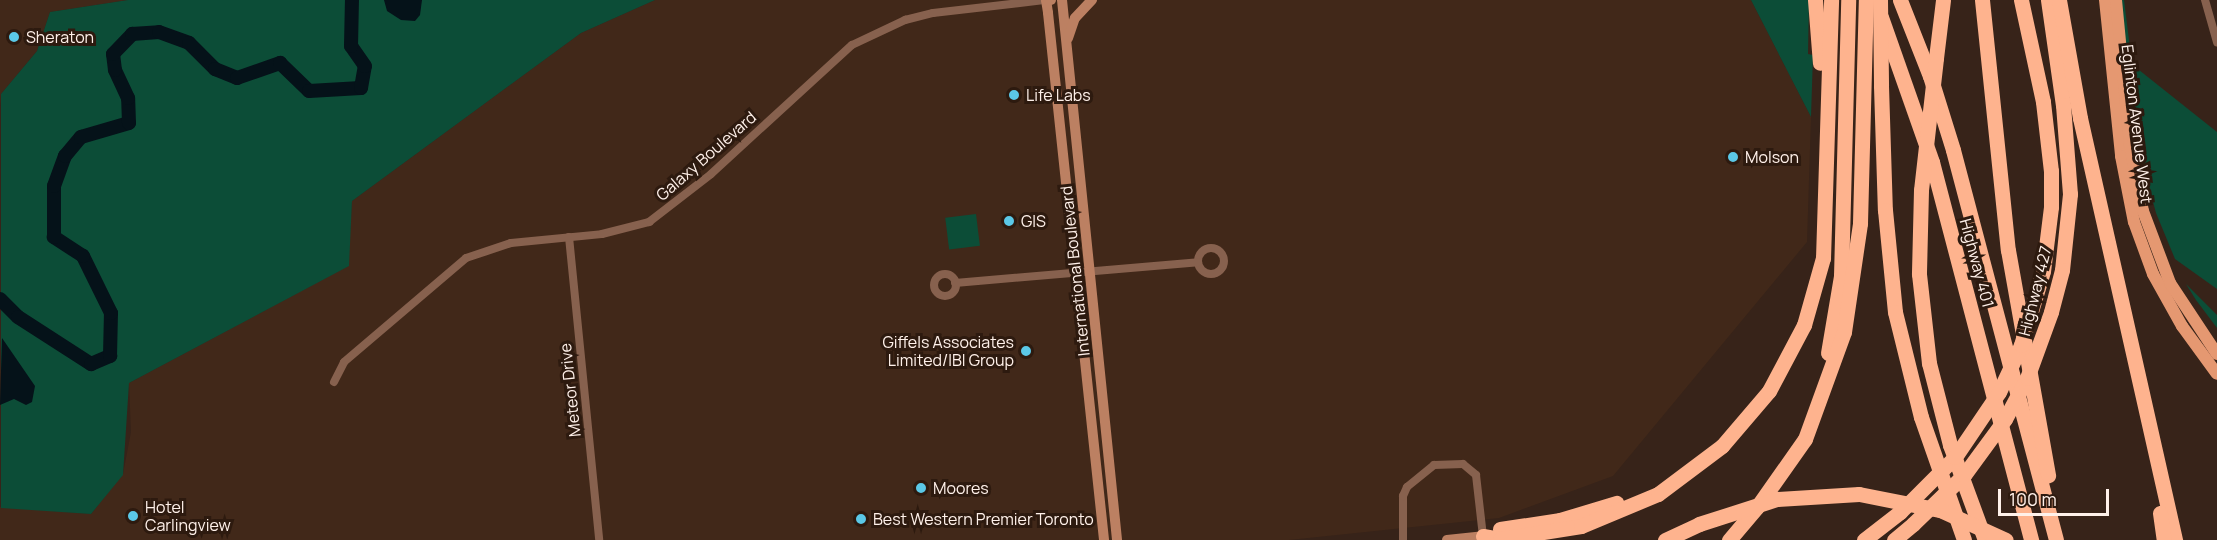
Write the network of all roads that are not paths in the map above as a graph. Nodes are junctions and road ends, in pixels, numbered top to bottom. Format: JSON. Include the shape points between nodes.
{"nodes":[{"id":1,"x":1048,"y":0,"type":"edge"},
{"id":2,"x":1062,"y":0,"type":"edge"},
{"id":3,"x":1092,"y":0,"type":"edge"},
{"id":4,"x":1815,"y":0,"type":"edge"},
{"id":5,"x":1830,"y":0,"type":"edge"},
{"id":6,"x":1866,"y":0,"type":"edge"},
{"id":7,"x":1873,"y":0,"type":"edge"},
{"id":8,"x":1880,"y":0,"type":"edge"},
{"id":9,"x":1900,"y":0,"type":"edge"},
{"id":10,"x":1943,"y":0,"type":"edge"},
{"id":11,"x":1982,"y":0,"type":"edge"},
{"id":12,"x":2021,"y":0,"type":"edge"},
{"id":13,"x":2049,"y":0,"type":"edge"},
{"id":14,"x":2059,"y":0,"type":"edge"},
{"id":15,"x":2105,"y":0,"type":"edge"},
{"id":16,"x":2116,"y":0,"type":"edge"},
{"id":17,"x":2205,"y":0,"type":"edge"},
{"id":18,"x":1848,"y":2,"type":"edge"},
{"id":19,"x":2217,"y":42,"type":"edge"},
{"id":20,"x":1068,"y":44,"type":"junction"},
{"id":21,"x":569,"y":237,"type":"junction"},
{"id":22,"x":1198,"y":262,"type":"dead end"},
{"id":23,"x":1091,"y":272,"type":"junction"},
{"id":24,"x":1077,"y":273,"type":"junction"},
{"id":25,"x":955,"y":283,"type":"dead end"},
{"id":26,"x":2217,"y":354,"type":"edge"},
{"id":27,"x":2217,"y":374,"type":"edge"},
{"id":28,"x":334,"y":382,"type":"dead end"},
{"id":29,"x":2141,"y":396,"type":"junction"},
{"id":30,"x":1782,"y":470,"type":"junction"},
{"id":31,"x":1483,"y":536,"type":"junction"},
{"id":32,"x":599,"y":540,"type":"edge"},
{"id":33,"x":1104,"y":540,"type":"edge"},
{"id":34,"x":1117,"y":540,"type":"edge"},
{"id":35,"x":1403,"y":540,"type":"edge"},
{"id":36,"x":1447,"y":540,"type":"edge"},
{"id":37,"x":1665,"y":540,"type":"edge"},
{"id":38,"x":1729,"y":540,"type":"edge"},
{"id":39,"x":1864,"y":540,"type":"edge"},
{"id":40,"x":1894,"y":540,"type":"edge"},
{"id":41,"x":1964,"y":540,"type":"edge"},
{"id":42,"x":1985,"y":540,"type":"edge"},
{"id":43,"x":2006,"y":540,"type":"edge"},
{"id":44,"x":2031,"y":540,"type":"edge"},
{"id":45,"x":2057,"y":540,"type":"edge"},
{"id":46,"x":2164,"y":540,"type":"edge"},
{"id":47,"x":2175,"y":540,"type":"edge"}],
"edges":[{"from":1,"to":21,"type":"street","name":"Galaxy Boulevard","via":[[933,13],[878,32],[841,53],[711,174],[651,221],[602,234]]},
{"from":1,"to":24,"type":"street","name":"International Boulevard"},
{"from":2,"to":20,"type":"street","name":"International Boulevard"},
{"from":3,"to":20,"type":"street","via":[[1075,18]]},
{"from":4,"to":31,"type":"highway","via":[[1821,72],[1816,240],[1803,305],[1772,372],[1722,435],[1657,484],[1587,513],[1498,529]]},
{"from":5,"to":31,"type":"highway","via":[[1823,258],[1804,325],[1780,375],[1757,408],[1722,446],[1658,494],[1581,526],[1500,539]]},
{"from":6,"to":30,"type":"highway","via":[[1860,223],[1851,299],[1836,360],[1818,410]]},
{"from":7,"to":44,"type":"highway","name":"Highway 401","via":[[1912,97],[1932,162]]},
{"from":8,"to":41,"type":"highway","bridge":true,"via":[[1884,210],[1895,312],[1914,392]]},
{"from":9,"to":45,"type":"highway","name":"Highway 401","via":[[1953,150]]},
{"from":10,"to":42,"type":"highway","bridge":true,"via":[[1921,190],[1919,274],[1929,363],[1950,445]]},
{"from":11,"to":45,"type":"highway","via":[[2008,250]]},
{"from":12,"to":39,"type":"highway","bridge":true,"via":[[2043,102],[2051,171],[2043,271],[2027,329],[1999,392],[1955,457],[1900,512]]},
{"from":13,"to":40,"type":"highway","name":"Highway 427","bridge":true,"via":[[2070,194],[2061,270],[2051,312],[2027,378],[1999,429],[1964,475]]},
{"from":14,"to":29,"type":"highway","via":[[2080,118]]},
{"from":15,"to":27,"type":"main road","name":"Eglinton Avenue West","via":[[2125,184],[2134,222],[2153,274],[2182,326]]},
{"from":16,"to":26,"type":"main road","name":"Eglinton Avenue West","via":[[2130,146],[2143,211],[2170,284]]},
{"from":17,"to":19,"type":"street"},
{"from":18,"to":30,"type":"highway","via":[[1839,296],[1821,378]]},
{"from":20,"to":23,"type":"street","name":"International Boulevard"},
{"from":21,"to":28,"type":"street","name":"Galaxy Boulevard","via":[[493,247],[459,262],[344,362]]},
{"from":21,"to":32,"type":"street","name":"Meteor Drive"},
{"from":22,"to":23,"type":"street"},
{"from":23,"to":24,"type":"street"},
{"from":23,"to":34,"type":"street","name":"International Boulevard"},
{"from":24,"to":25,"type":"street"},
{"from":24,"to":33,"type":"street","name":"International Boulevard"},
{"from":29,"to":46,"type":"highway"},
{"from":29,"to":47,"type":"highway"},
{"from":30,"to":38,"type":"highway"},
{"from":31,"to":35,"type":"street","via":[[1476,475],[1463,464],[1434,465],[1407,487],[1403,496]]},
{"from":31,"to":36,"type":"street"},
{"from":37,"to":43,"type":"highway","bridge":true,"via":[[1777,499],[1859,494],[1940,510]]}]}
